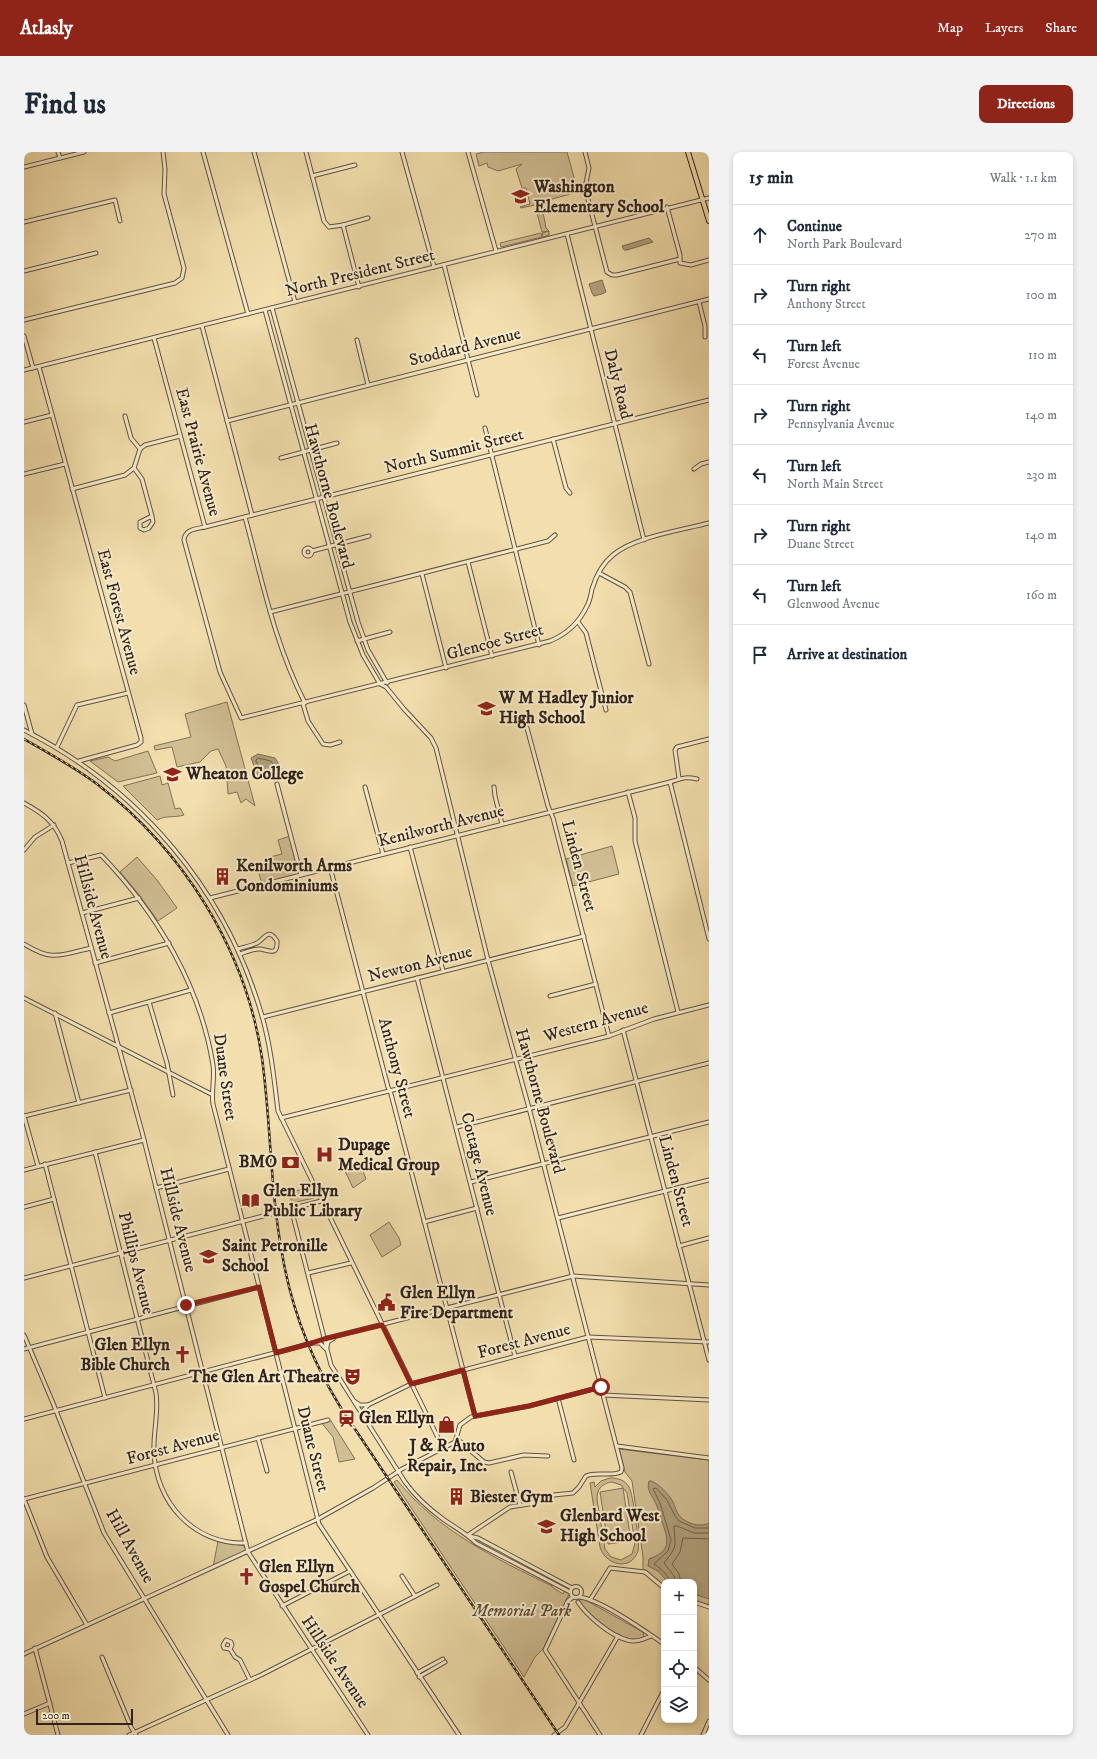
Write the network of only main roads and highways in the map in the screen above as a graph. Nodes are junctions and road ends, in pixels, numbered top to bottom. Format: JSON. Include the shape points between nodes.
{"nodes":[{"id":1,"x":688,"y":152,"type":"edge"},
{"id":2,"x":709,"y":221,"type":"edge"}],
"edges":[{"from":1,"to":2,"type":"main road"}]}
